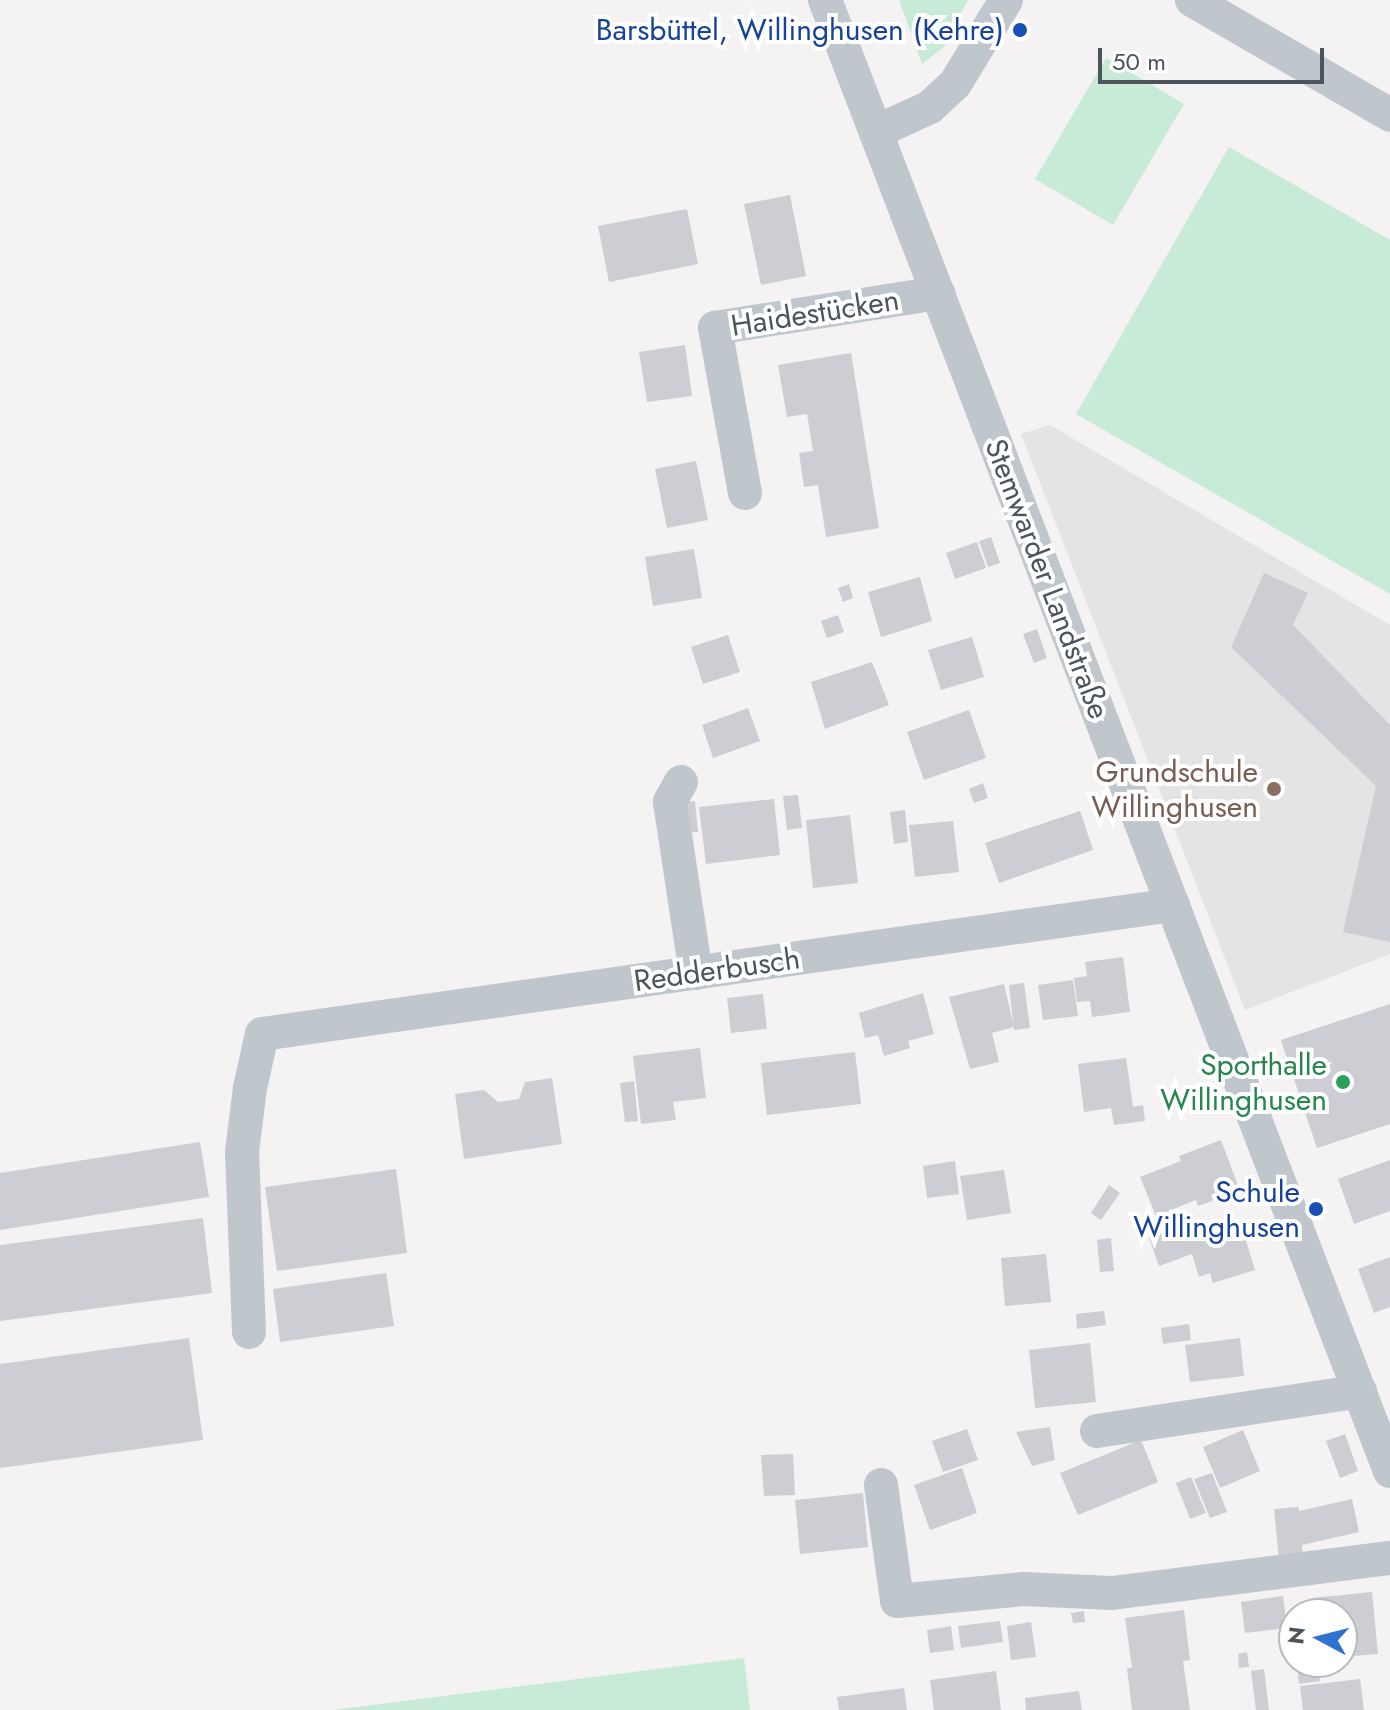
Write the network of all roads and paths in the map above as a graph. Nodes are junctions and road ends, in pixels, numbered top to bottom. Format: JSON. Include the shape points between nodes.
{"nodes":[{"id":1,"x":825,"y":0,"type":"edge"},
{"id":2,"x":1006,"y":0,"type":"edge"},
{"id":3,"x":1192,"y":0,"type":"edge"},
{"id":4,"x":1390,"y":115,"type":"edge"},
{"id":5,"x":876,"y":132,"type":"junction"},
{"id":6,"x":938,"y":293,"type":"junction"},
{"id":7,"x":745,"y":493,"type":"dead end"},
{"id":8,"x":681,"y":782,"type":"dead end"},
{"id":9,"x":1173,"y":905,"type":"junction"},
{"id":10,"x":696,"y":973,"type":"junction"},
{"id":11,"x":249,"y":1332,"type":"dead end"},
{"id":12,"x":1360,"y":1391,"type":"junction"},
{"id":13,"x":1097,"y":1431,"type":"dead end"},
{"id":14,"x":1390,"y":1471,"type":"edge"},
{"id":15,"x":881,"y":1485,"type":"dead end"},
{"id":16,"x":1390,"y":1558,"type":"edge"}],
"edges":[{"from":1,"to":5,"type":"street","name":"Stemwarder Landstraße"},
{"from":2,"to":5,"type":"street","via":[[955,84],[930,107]]},
{"from":3,"to":4,"type":"street"},
{"from":5,"to":6,"type":"street","name":"Stemwarder Landstraße"},
{"from":6,"to":7,"type":"street","name":"Haidestücken","via":[[715,328]]},
{"from":6,"to":9,"type":"street","name":"Stemwarder Landstraße"},
{"from":8,"to":10,"type":"street","via":[[670,802]]},
{"from":9,"to":10,"type":"street","name":"Redderbusch"},
{"from":9,"to":12,"type":"street","name":"Stemwarder Landstraße"},
{"from":10,"to":11,"type":"street","name":"Redderbusch","via":[[262,1034],[242,1152]]},
{"from":12,"to":13,"type":"street"},
{"from":12,"to":14,"type":"street","name":"Stemwarder Landstraße"},
{"from":15,"to":16,"type":"street","via":[[897,1601],[1023,1589],[1112,1593]]}]}
